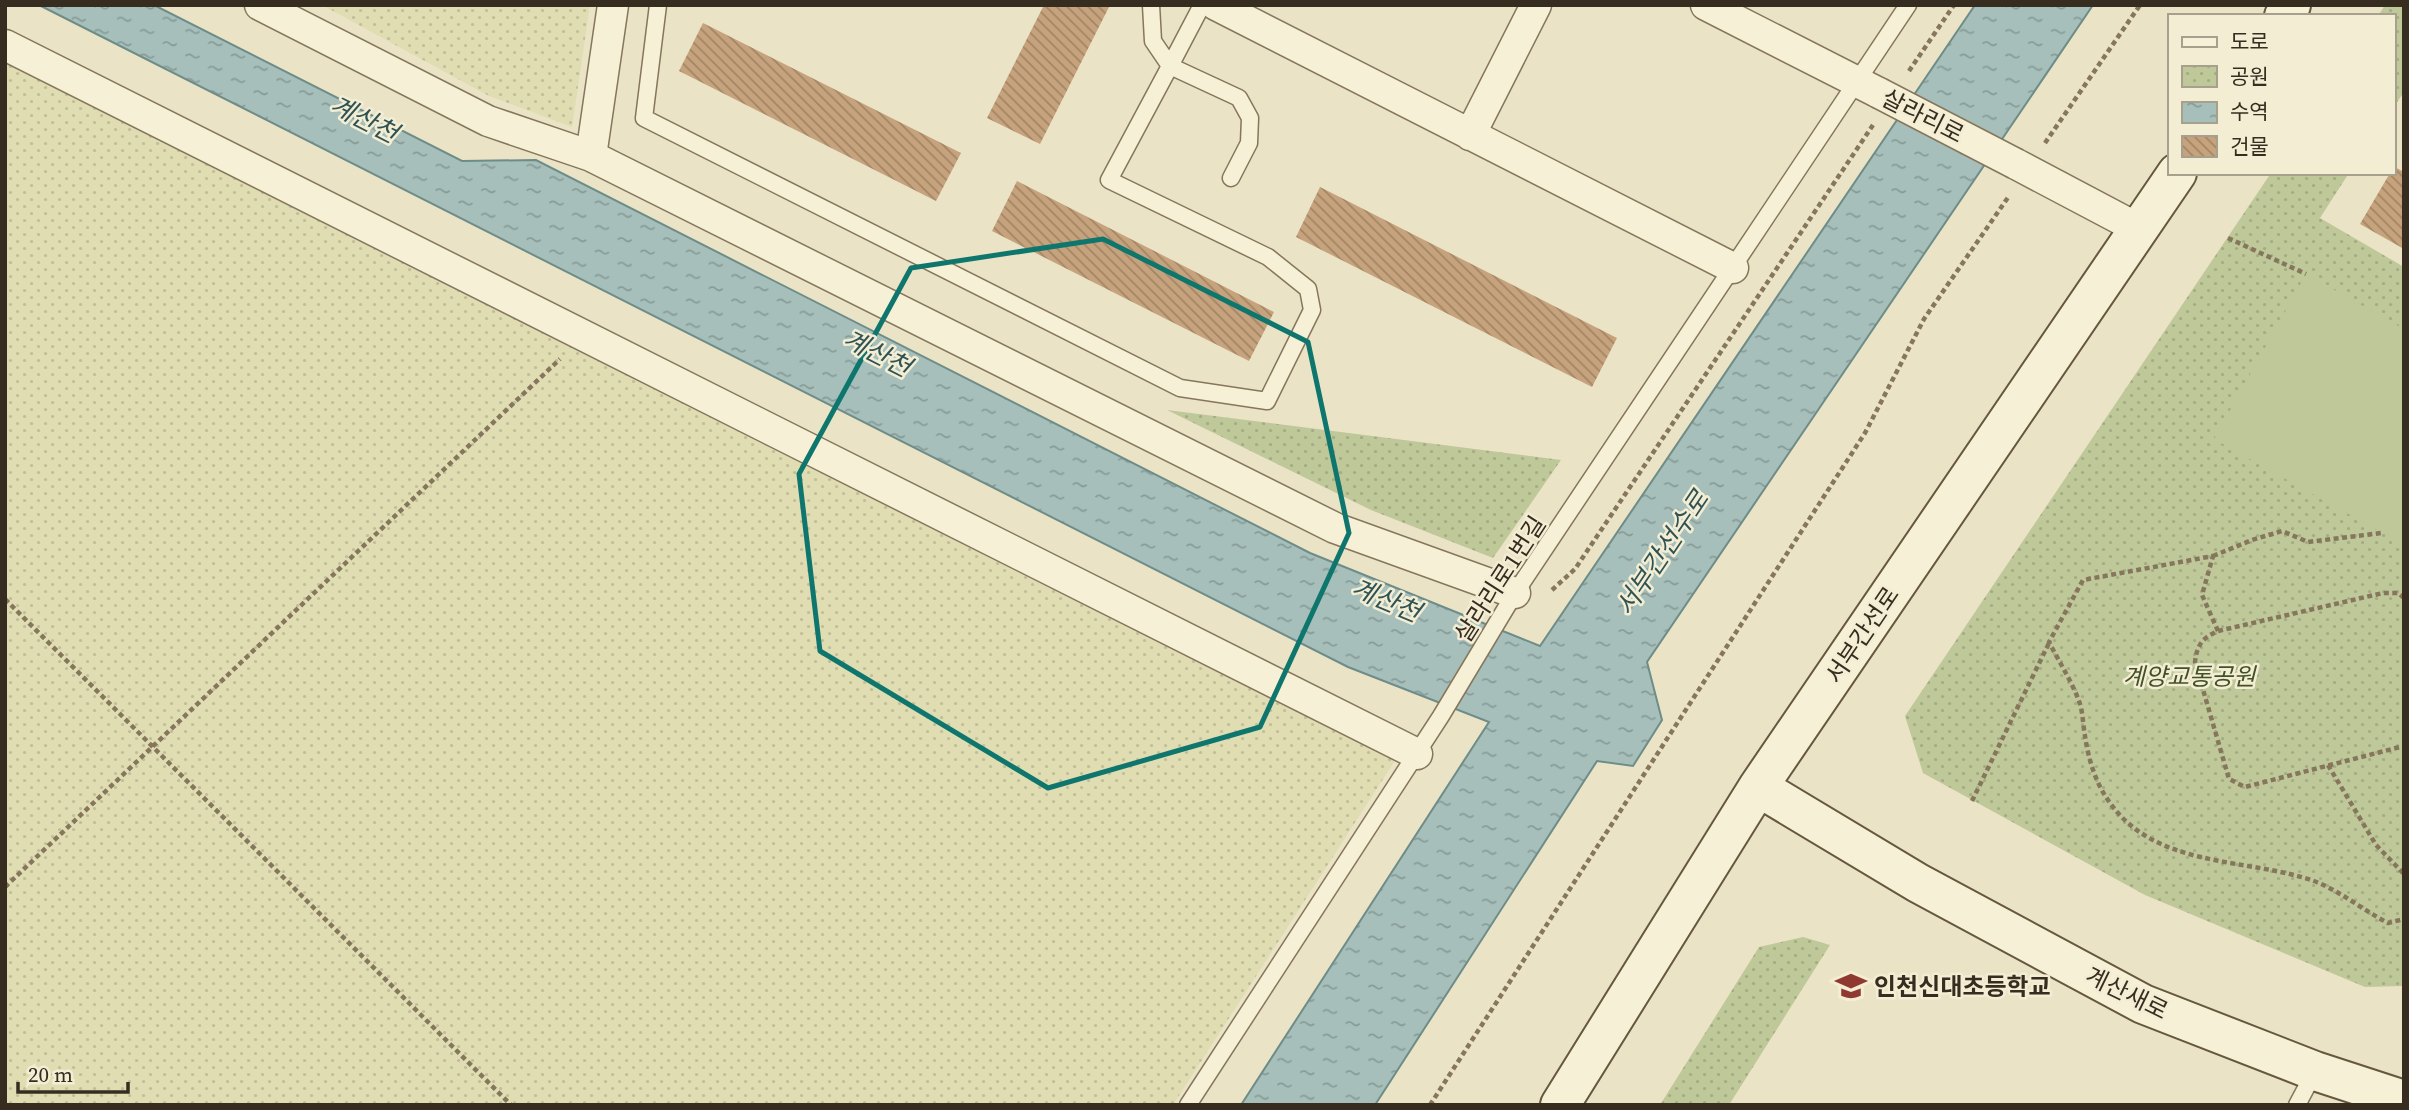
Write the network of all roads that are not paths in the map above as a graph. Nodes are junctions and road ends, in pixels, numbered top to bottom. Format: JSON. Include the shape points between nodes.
{"nodes":[{"id":1,"x":260,"y":5,"type":"edge"},
{"id":2,"x":613,"y":5,"type":"edge"},
{"id":3,"x":659,"y":5,"type":"edge"},
{"id":4,"x":1151,"y":5,"type":"edge"},
{"id":5,"x":1202,"y":5,"type":"edge"},
{"id":6,"x":1216,"y":5,"type":"edge"},
{"id":7,"x":1536,"y":5,"type":"edge"},
{"id":8,"x":1706,"y":5,"type":"edge"},
{"id":9,"x":1908,"y":5,"type":"edge"},
{"id":10,"x":5,"y":45,"type":"edge"},
{"id":11,"x":1170,"y":66,"type":"junction"},
{"id":12,"x":1871,"y":99,"type":"junction"},
{"id":13,"x":1470,"y":135,"type":"junction"},
{"id":14,"x":591,"y":156,"type":"junction"},
{"id":15,"x":2176,"y":175,"type":"edge"},
{"id":16,"x":1231,"y":178,"type":"dead end"},
{"id":17,"x":2139,"y":229,"type":"junction"},
{"id":18,"x":1734,"y":268,"type":"junction"},
{"id":19,"x":1508,"y":604,"type":"junction"},
{"id":20,"x":1417,"y":754,"type":"junction"},
{"id":21,"x":1758,"y":787,"type":"junction"},
{"id":22,"x":2315,"y":1071,"type":"junction"},
{"id":23,"x":2404,"y":1100,"type":"edge"},
{"id":24,"x":1188,"y":1105,"type":"edge"},
{"id":25,"x":1560,"y":1105,"type":"edge"},
{"id":26,"x":2297,"y":1105,"type":"edge"}],
"edges":[{"from":1,"to":14,"type":"street","via":[[488,121]]},
{"from":2,"to":14,"type":"street"},
{"from":3,"to":11,"type":"lane","via":[[644,118],[1180,388],[1267,401],[1312,310],[1308,289],[1268,257],[1109,180]]},
{"from":4,"to":11,"type":"lane","via":[[1153,41]]},
{"from":5,"to":11,"type":"lane"},
{"from":6,"to":13,"type":"street"},
{"from":7,"to":13,"type":"street"},
{"from":8,"to":12,"type":"street","name":"살라리로"},
{"from":9,"to":12,"type":"lane","name":"살라리로1번길"},
{"from":10,"to":20,"type":"street"},
{"from":11,"to":16,"type":"lane","via":[[1240,98],[1250,118],[1249,143]]},
{"from":12,"to":17,"type":"street","name":"살라리로","bridge":true,"via":[[2021,167]]},
{"from":12,"to":18,"type":"lane","name":"살라리로1번길"},
{"from":13,"to":18,"type":"street"},
{"from":14,"to":19,"type":"street","via":[[1335,528]]},
{"from":15,"to":17,"type":"main road","name":"서부간선로"},
{"from":17,"to":21,"type":"main road","name":"서부간선로"},
{"from":18,"to":19,"type":"lane","name":"살라리로1번길"},
{"from":19,"to":20,"type":"lane","name":"살라리로1번길"},
{"from":20,"to":24,"type":"lane","name":"살라리로1번길"},
{"from":21,"to":22,"type":"main road","name":"계산새로","via":[[1918,883],[2143,1004]]},
{"from":21,"to":25,"type":"main road","name":"서부간선로"},
{"from":22,"to":23,"type":"main road","name":"계산새로"},
{"from":22,"to":26,"type":"lane"}]}
